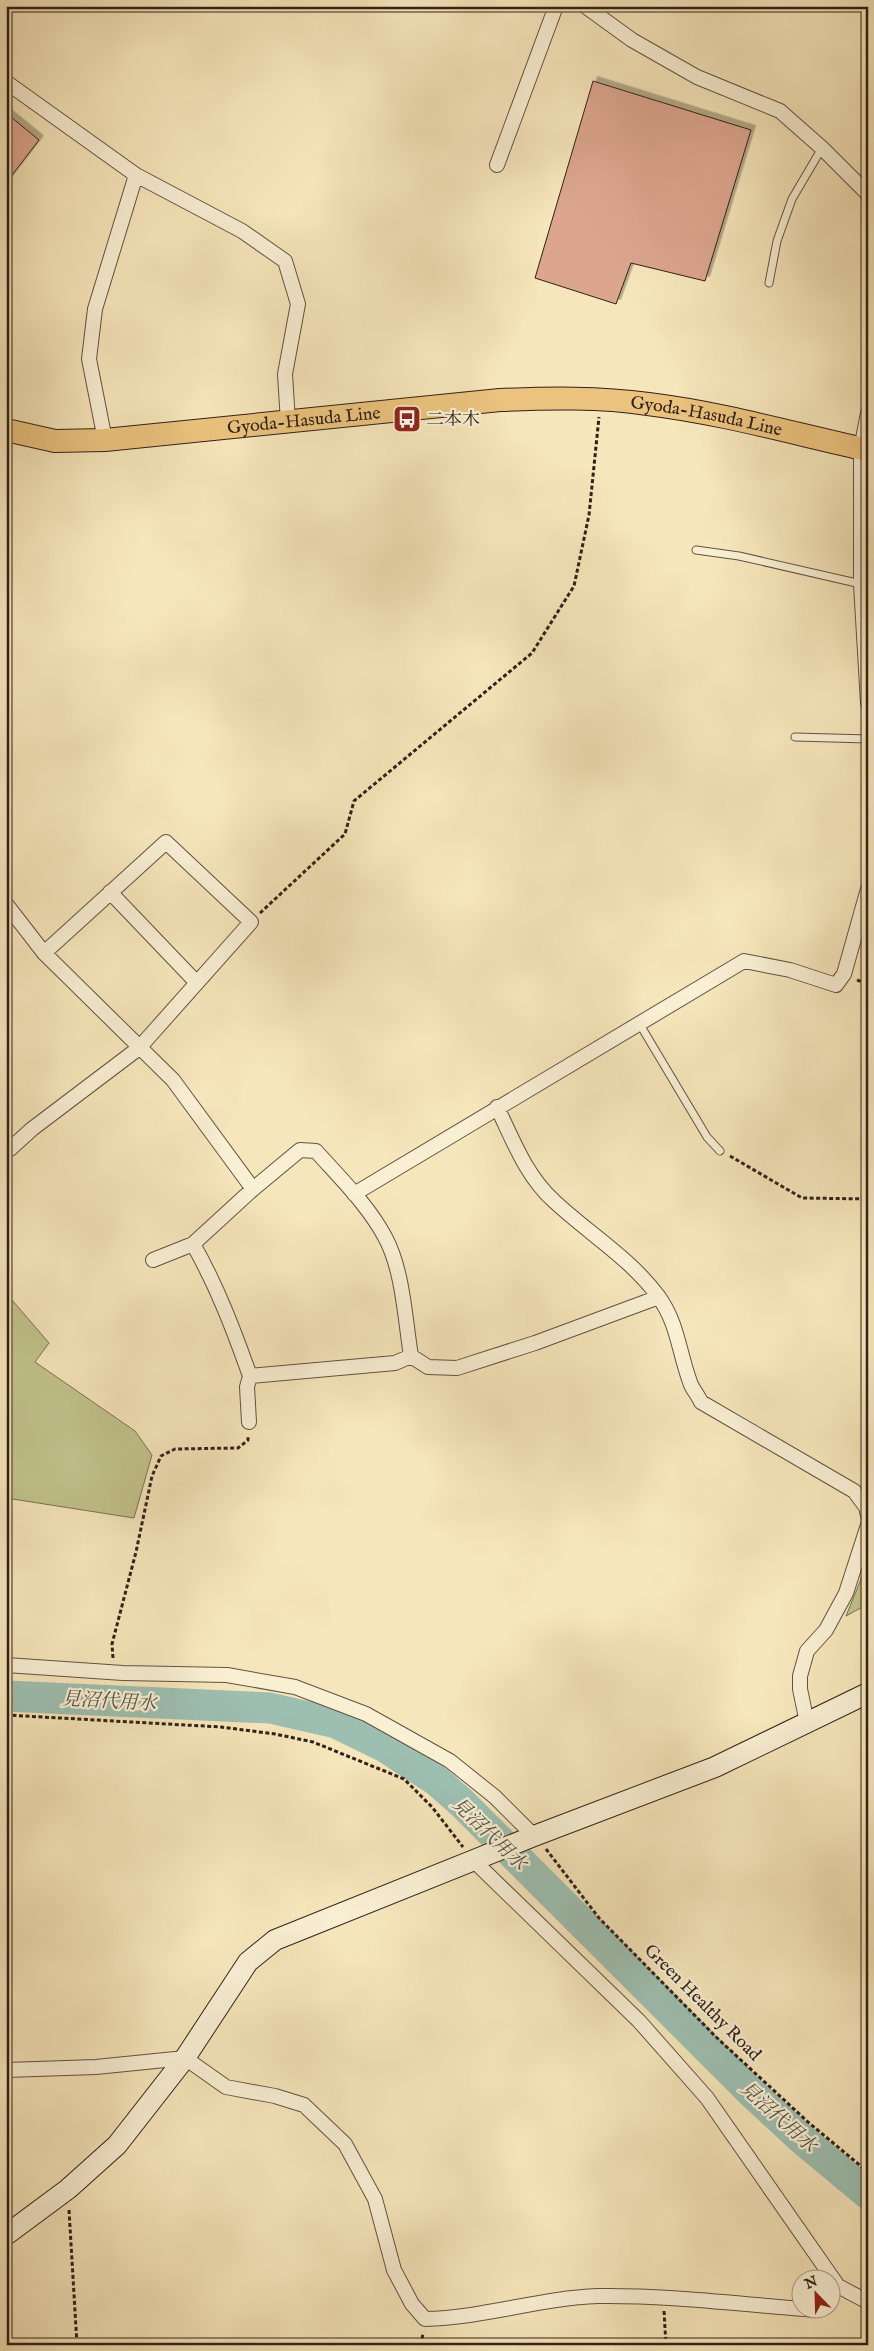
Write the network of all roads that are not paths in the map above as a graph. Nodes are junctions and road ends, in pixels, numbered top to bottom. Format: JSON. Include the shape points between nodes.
{"nodes":[{"id":1,"x":556,"y":6,"type":"edge"},
{"id":2,"x":585,"y":6,"type":"edge"},
{"id":3,"x":6,"y":82,"type":"edge"},
{"id":4,"x":822,"y":148,"type":"junction"},
{"id":5,"x":497,"y":165,"type":"dead end"},
{"id":6,"x":136,"y":175,"type":"junction"},
{"id":7,"x":868,"y":194,"type":"edge"},
{"id":8,"x":770,"y":283,"type":"dead end"},
{"id":9,"x":868,"y":413,"type":"edge"},
{"id":10,"x":288,"y":422,"type":"junction"},
{"id":11,"x":6,"y":430,"type":"edge"},
{"id":12,"x":105,"y":440,"type":"junction"},
{"id":13,"x":864,"y":449,"type":"edge"},
{"id":14,"x":696,"y":550,"type":"dead end"},
{"id":15,"x":861,"y":584,"type":"junction"},
{"id":16,"x":868,"y":703,"type":"edge"},
{"id":17,"x":795,"y":737,"type":"dead end"},
{"id":18,"x":868,"y":739,"type":"edge"},
{"id":19,"x":868,"y":889,"type":"edge"},
{"id":20,"x":110,"y":892,"type":"junction"},
{"id":21,"x":6,"y":904,"type":"edge"},
{"id":22,"x":44,"y":953,"type":"junction"},
{"id":23,"x":197,"y":983,"type":"junction"},
{"id":24,"x":639,"y":1023,"type":"junction"},
{"id":25,"x":139,"y":1048,"type":"junction"},
{"id":26,"x":497,"y":1107,"type":"junction"},
{"id":27,"x":10,"y":1149,"type":"dead end"},
{"id":28,"x":720,"y":1151,"type":"road end"},
{"id":29,"x":253,"y":1189,"type":"junction"},
{"id":30,"x":354,"y":1194,"type":"junction"},
{"id":31,"x":194,"y":1244,"type":"junction"},
{"id":32,"x":153,"y":1260,"type":"dead end"},
{"id":33,"x":659,"y":1297,"type":"junction"},
{"id":34,"x":411,"y":1356,"type":"junction"},
{"id":35,"x":250,"y":1376,"type":"junction"},
{"id":36,"x":249,"y":1422,"type":"road end"},
{"id":37,"x":868,"y":1515,"type":"edge"},
{"id":38,"x":868,"y":1524,"type":"edge"},
{"id":39,"x":6,"y":1665,"type":"edge"},
{"id":40,"x":868,"y":1693,"type":"edge"},
{"id":41,"x":807,"y":1723,"type":"junction"},
{"id":42,"x":531,"y":1837,"type":"junction"},
{"id":43,"x":478,"y":1858,"type":"junction"},
{"id":44,"x":185,"y":2058,"type":"junction"},
{"id":45,"x":6,"y":2070,"type":"edge"},
{"id":46,"x":6,"y":2235,"type":"edge"},
{"id":47,"x":821,"y":2268,"type":"edge"},
{"id":48,"x":842,"y":2293,"type":"edge"},
{"id":49,"x":868,"y":2302,"type":"edge"},
{"id":50,"x":792,"y":2308,"type":"edge"}],
"edges":[{"from":1,"to":5,"type":"street"},
{"from":2,"to":4,"type":"street","via":[[632,40],[697,77],[780,111]]},
{"from":3,"to":6,"type":"street"},
{"from":4,"to":7,"type":"street"},
{"from":4,"to":8,"type":"lane","via":[[792,199],[776,242]]},
{"from":6,"to":10,"type":"street","via":[[242,231],[285,261],[298,304],[285,374]]},
{"from":6,"to":12,"type":"street","via":[[95,309],[88,359]]},
{"from":9,"to":13,"type":"street"},
{"from":10,"to":12,"type":"main road","name":"Gyoda-Hasuda Line"},
{"from":10,"to":13,"type":"main road","name":"Gyoda-Hasuda Line","via":[[500,400],[601,399],[700,413]]},
{"from":11,"to":12,"type":"main road","name":"Gyoda-Hasuda Line","via":[[55,441]]},
{"from":13,"to":15,"type":"street"},
{"from":14,"to":15,"type":"lane","via":[[739,556]]},
{"from":15,"to":16,"type":"street"},
{"from":17,"to":18,"type":"lane"},
{"from":19,"to":24,"type":"street","via":[[844,974],[836,985],[790,970],[744,961]]},
{"from":20,"to":22,"type":"street"},
{"from":20,"to":23,"type":"street"},
{"from":20,"to":23,"type":"street","via":[[166,842],[251,922]]},
{"from":21,"to":22,"type":"street"},
{"from":22,"to":25,"type":"street"},
{"from":23,"to":25,"type":"street"},
{"from":24,"to":26,"type":"street"},
{"from":24,"to":28,"type":"lane","via":[[707,1137]]},
{"from":25,"to":27,"type":"street"},
{"from":25,"to":29,"type":"street","via":[[173,1080]]},
{"from":26,"to":30,"type":"street"},
{"from":26,"to":33,"type":"street","via":[[528,1171],[553,1201],[633,1268]]},
{"from":29,"to":30,"type":"street","via":[[300,1150],[316,1151]]},
{"from":29,"to":31,"type":"street"},
{"from":30,"to":34,"type":"street","via":[[385,1237],[395,1261]]},
{"from":31,"to":32,"type":"street"},
{"from":31,"to":35,"type":"street","via":[[228,1316]]},
{"from":33,"to":34,"type":"street","via":[[456,1368],[428,1367]]},
{"from":33,"to":37,"type":"street","via":[[679,1338],[690,1383],[701,1402],[854,1491]]},
{"from":34,"to":35,"type":"street","via":[[395,1363]]},
{"from":35,"to":36,"type":"street","via":[[247,1387]]},
{"from":38,"to":41,"type":"street","via":[[846,1593],[826,1630],[807,1651],[800,1676]]},
{"from":39,"to":42,"type":"street","via":[[113,1672],[227,1674],[295,1687],[357,1711],[450,1762],[495,1797]]},
{"from":40,"to":41,"type":"street"},
{"from":41,"to":42,"type":"street","via":[[715,1767]]},
{"from":42,"to":43,"type":"street"},
{"from":43,"to":44,"type":"street","via":[[275,1940],[248,1962]]},
{"from":43,"to":47,"type":"street","via":[[639,2021],[708,2098]]},
{"from":44,"to":45,"type":"street","via":[[96,2067]]},
{"from":44,"to":46,"type":"street","via":[[117,2145],[68,2189]]},
{"from":44,"to":50,"type":"street","via":[[226,2087],[304,2105],[346,2144],[375,2198],[394,2270],[412,2304],[425,2318],[452,2318],[597,2296]]},
{"from":48,"to":49,"type":"street"}]}
